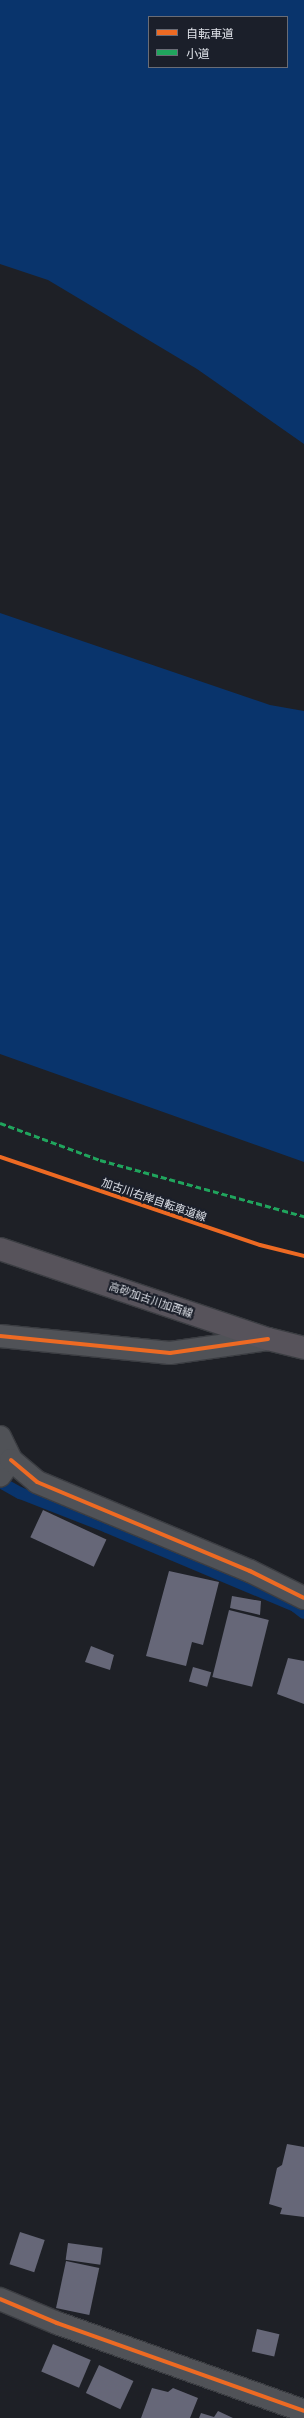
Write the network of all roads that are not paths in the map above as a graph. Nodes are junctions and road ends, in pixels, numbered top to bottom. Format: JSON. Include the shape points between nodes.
{"nodes":[{"id":1,"x":0,"y":1249,"type":"edge"},
{"id":2,"x":0,"y":1336,"type":"edge"},
{"id":3,"x":268,"y":1340,"type":"junction"},
{"id":4,"x":304,"y":1348,"type":"edge"},
{"id":5,"x":0,"y":1437,"type":"edge"},
{"id":6,"x":6,"y":1468,"type":"edge"},
{"id":7,"x":304,"y":1598,"type":"edge"},
{"id":8,"x":0,"y":2299,"type":"edge"},
{"id":9,"x":304,"y":2411,"type":"edge"}],
"edges":[{"from":1,"to":3,"type":"main road","name":"高砂加古川加西線"},
{"from":2,"to":3,"type":"street","via":[[170,1353]]},
{"from":3,"to":4,"type":"main road","name":"高砂加古川加西線"},
{"from":5,"to":6,"type":"street"},
{"from":6,"to":7,"type":"street","via":[[250,1571]]},
{"from":8,"to":9,"type":"street","via":[[57,2323]]}]}
